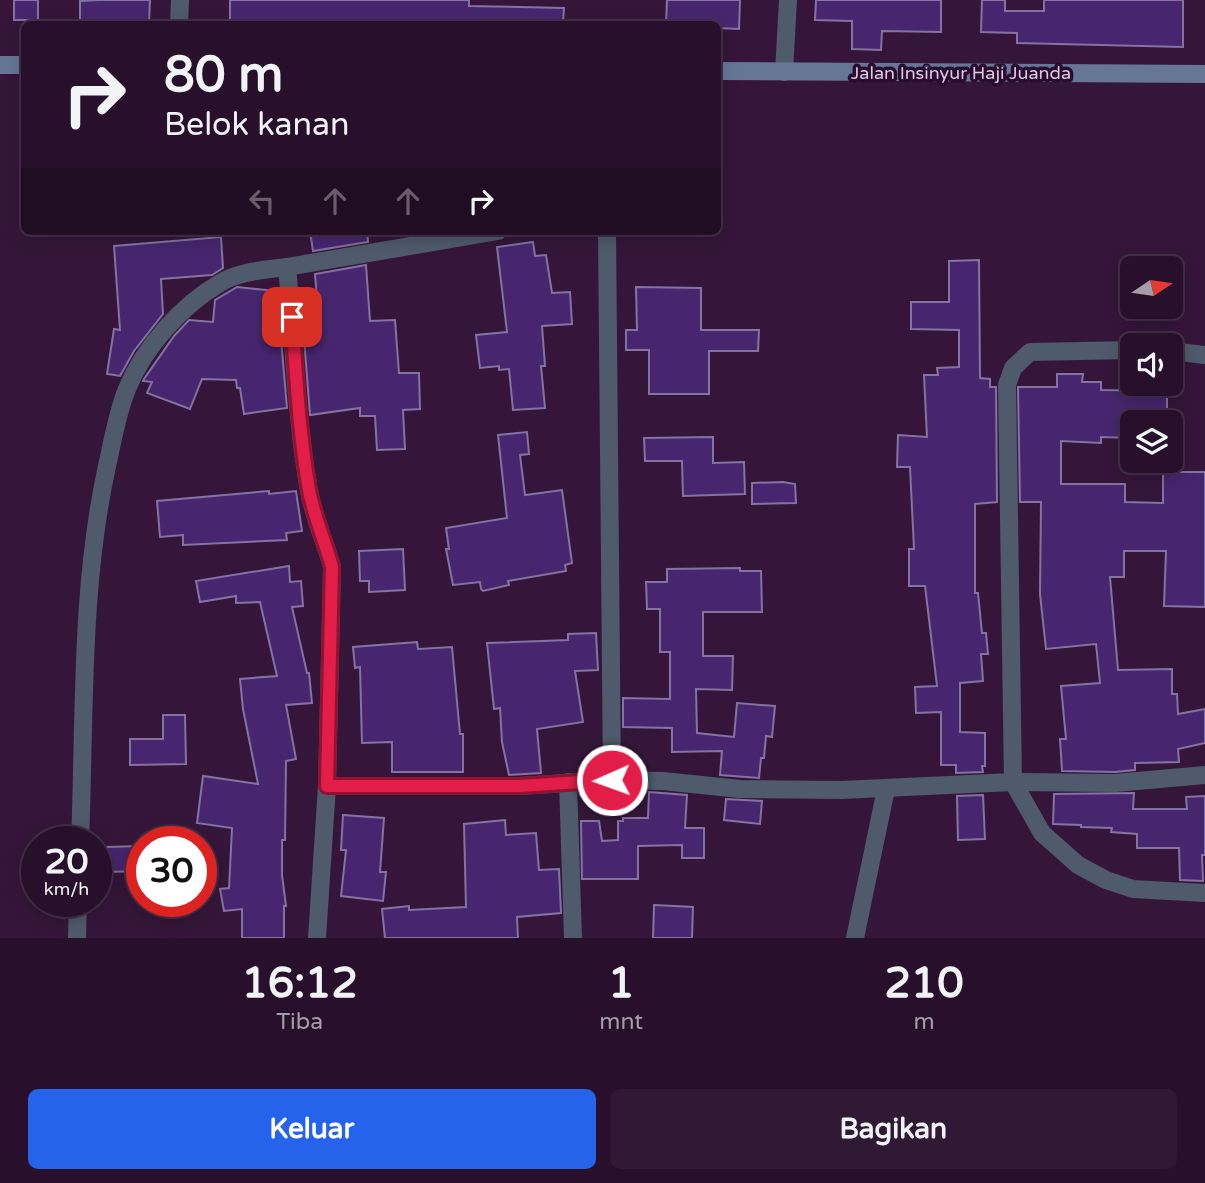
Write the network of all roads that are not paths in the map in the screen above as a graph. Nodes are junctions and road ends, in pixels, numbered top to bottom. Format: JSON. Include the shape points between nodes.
{"nodes":[{"id":1,"x":180,"y":0,"type":"edge"},
{"id":2,"x":789,"y":0,"type":"edge"},
{"id":3,"x":179,"y":21,"type":"edge"},
{"id":4,"x":0,"y":65,"type":"edge"},
{"id":5,"x":21,"y":65,"type":"edge"},
{"id":6,"x":721,"y":71,"type":"edge"},
{"id":7,"x":784,"y":72,"type":"junction"},
{"id":8,"x":1205,"y":74,"type":"edge"},
{"id":9,"x":475,"y":235,"type":"edge"},
{"id":10,"x":607,"y":235,"type":"edge"},
{"id":11,"x":287,"y":267,"type":"junction"},
{"id":12,"x":1120,"y":350,"type":"edge"},
{"id":13,"x":1183,"y":352,"type":"edge"},
{"id":14,"x":1205,"y":355,"type":"edge"},
{"id":15,"x":1205,"y":775,"type":"edge"},
{"id":16,"x":612,"y":780,"type":"junction"},
{"id":17,"x":568,"y":782,"type":"junction"},
{"id":18,"x":1013,"y":782,"type":"junction"},
{"id":19,"x":327,"y":786,"type":"junction"},
{"id":20,"x":886,"y":789,"type":"junction"},
{"id":21,"x":80,"y":826,"type":"edge"},
{"id":22,"x":1205,"y":893,"type":"edge"},
{"id":23,"x":78,"y":917,"type":"edge"},
{"id":24,"x":77,"y":938,"type":"edge"},
{"id":25,"x":317,"y":938,"type":"edge"},
{"id":26,"x":573,"y":938,"type":"edge"},
{"id":27,"x":855,"y":938,"type":"edge"}],
"edges":[{"from":1,"to":3,"type":"street"},
{"from":2,"to":7,"type":"street"},
{"from":4,"to":5,"type":"main road"},
{"from":6,"to":7,"type":"main road","name":"Jalan Insinyur Haji Juanda"},
{"from":7,"to":8,"type":"main road","name":"Jalan Insinyur Haji Juanda"},
{"from":9,"to":11,"type":"street"},
{"from":10,"to":16,"type":"street"},
{"from":11,"to":19,"type":"street","via":[[309,491],[332,567]]},
{"from":11,"to":21,"type":"street","via":[[222,281],[198,299],[146,354],[127,389],[97,519],[86,623]]},
{"from":12,"to":18,"type":"street","via":[[1030,352],[1013,368],[1007,385]]},
{"from":13,"to":14,"type":"street"},
{"from":15,"to":18,"type":"street","via":[[1115,783]]},
{"from":16,"to":17,"type":"street"},
{"from":16,"to":20,"type":"street","via":[[740,789]]},
{"from":17,"to":19,"type":"street"},
{"from":17,"to":26,"type":"street"},
{"from":18,"to":20,"type":"street"},
{"from":18,"to":22,"type":"street","via":[[1042,833],[1077,865],[1133,889]]},
{"from":19,"to":25,"type":"street"},
{"from":20,"to":27,"type":"street"},
{"from":23,"to":24,"type":"street"}]}
